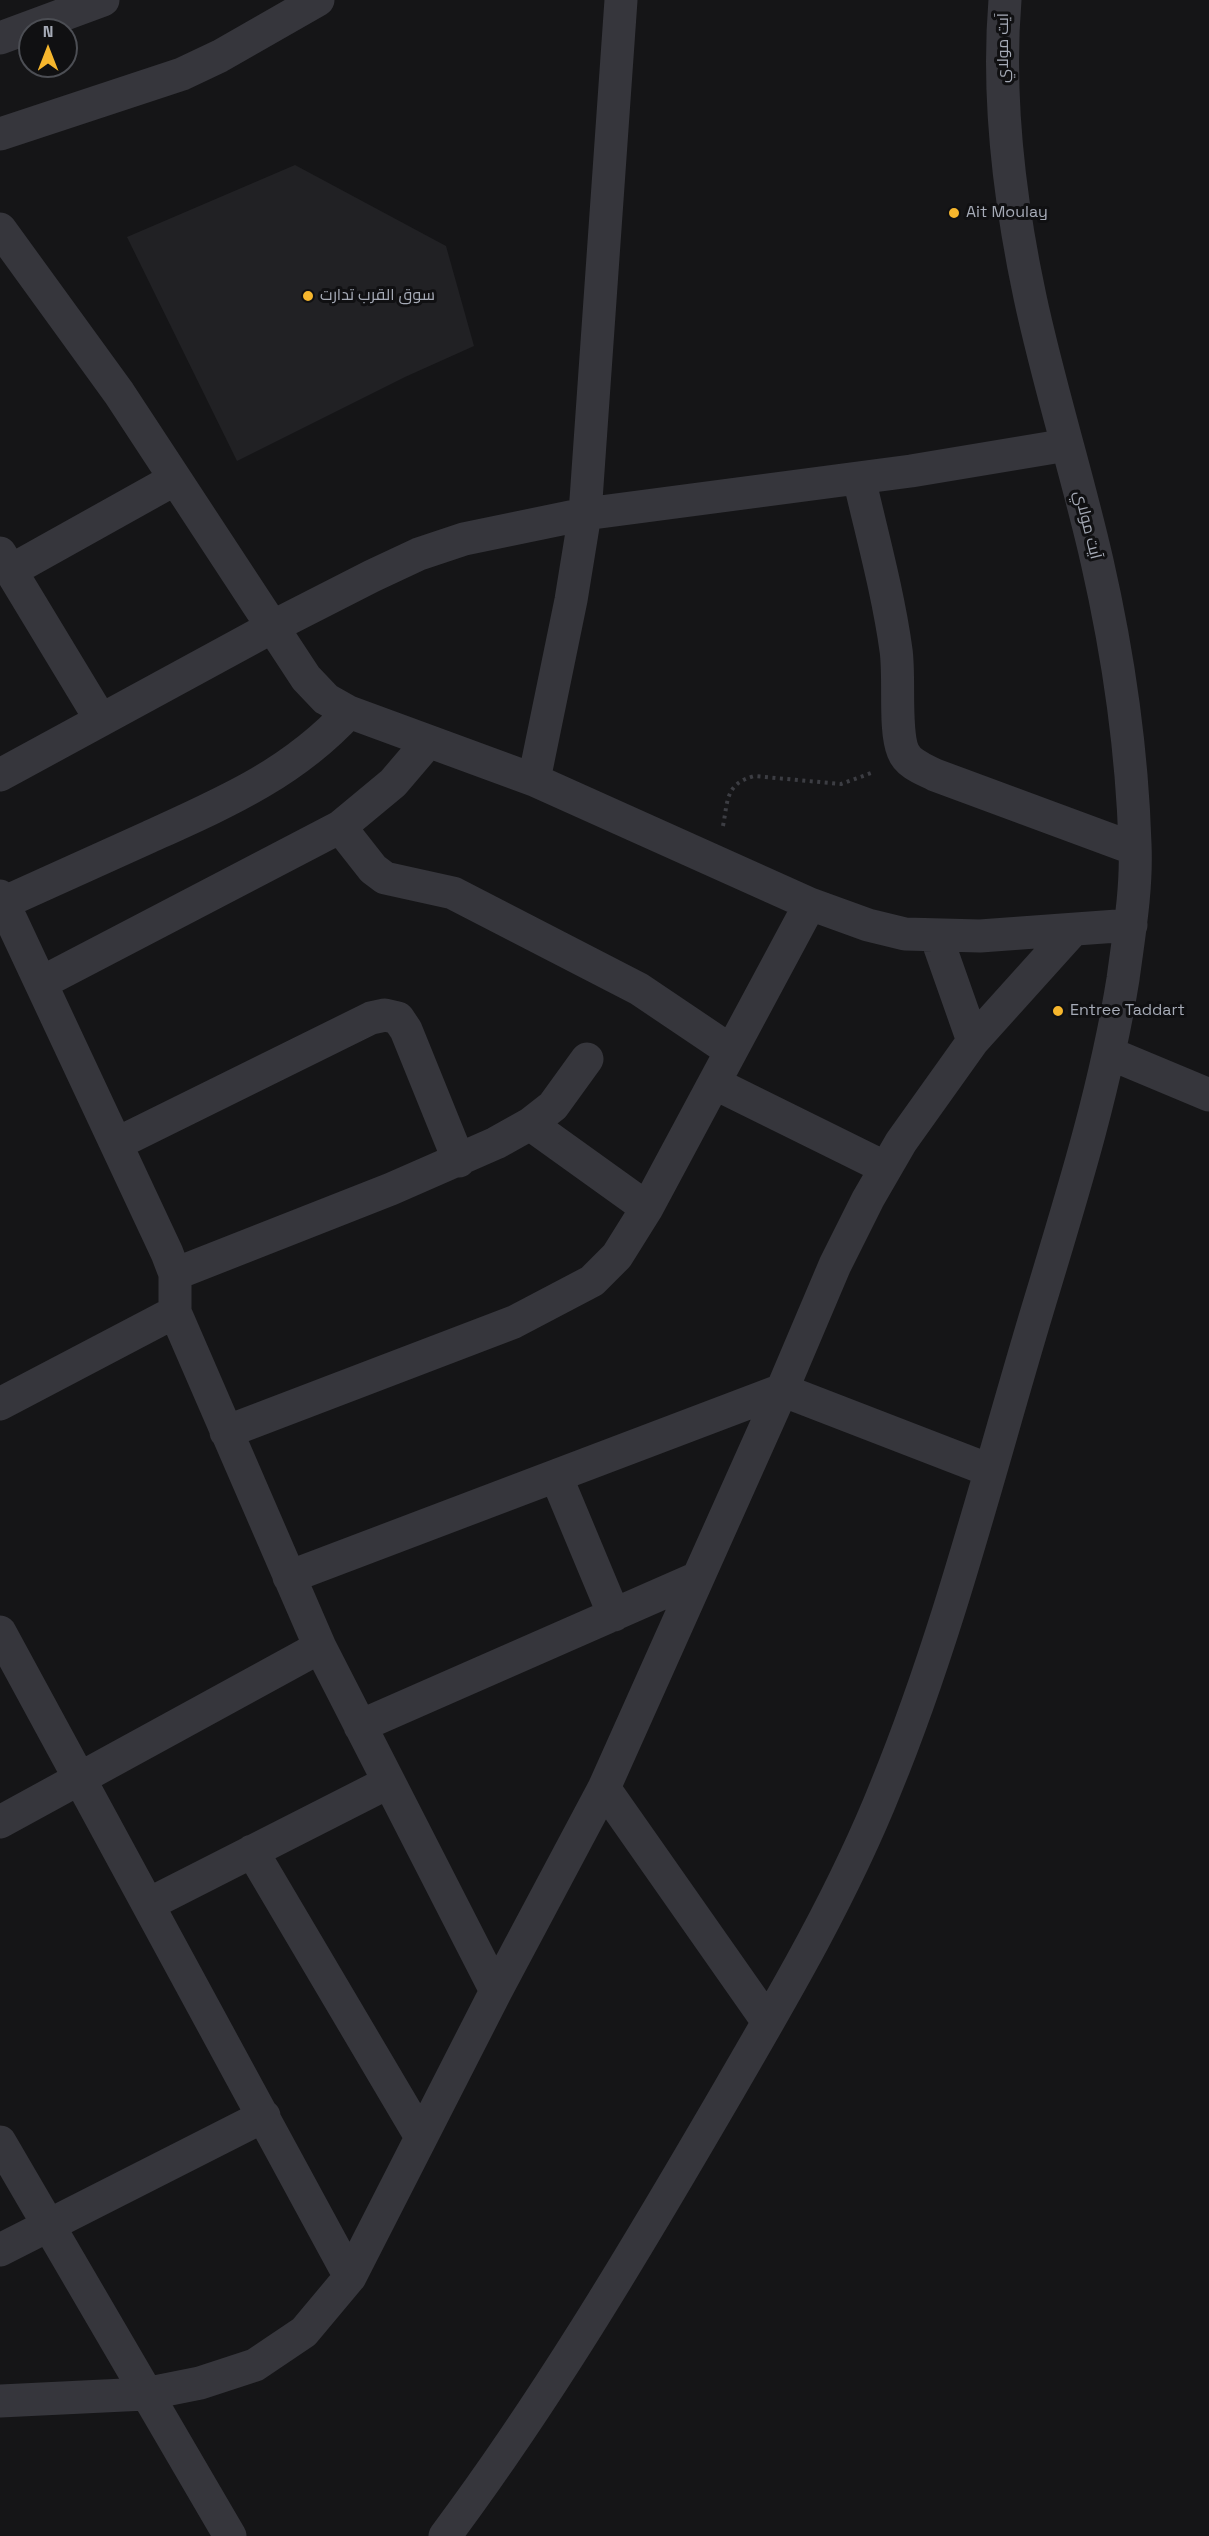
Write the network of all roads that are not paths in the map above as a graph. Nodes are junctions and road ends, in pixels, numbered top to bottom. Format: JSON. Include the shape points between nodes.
{"nodes":[{"id":1,"x":103,"y":0,"type":"edge"},
{"id":2,"x":318,"y":0,"type":"edge"},
{"id":3,"x":621,"y":0,"type":"edge"},
{"id":4,"x":1005,"y":0,"type":"edge"},
{"id":5,"x":0,"y":38,"type":"edge"},
{"id":6,"x":0,"y":134,"type":"edge"},
{"id":7,"x":0,"y":229,"type":"edge"},
{"id":8,"x":1067,"y":445,"type":"junction"},
{"id":9,"x":859,"y":478,"type":"junction"},
{"id":10,"x":175,"y":479,"type":"junction"},
{"id":11,"x":585,"y":514,"type":"junction"},
{"id":12,"x":6,"y":562,"type":"edge"},
{"id":13,"x":274,"y":626,"type":"junction"},
{"id":14,"x":349,"y":712,"type":"junction"},
{"id":15,"x":101,"y":720,"type":"junction"},
{"id":16,"x":428,"y":742,"type":"junction"},
{"id":17,"x":0,"y":775,"type":"edge"},
{"id":18,"x":534,"y":780,"type":"junction"},
{"id":19,"x":340,"y":827,"type":"junction"},
{"id":20,"x":1135,"y":849,"type":"junction"},
{"id":21,"x":2,"y":900,"type":"edge"},
{"id":22,"x":810,"y":904,"type":"junction"},
{"id":23,"x":1131,"y":925,"type":"junction"},
{"id":24,"x":1073,"y":930,"type":"junction"},
{"id":25,"x":936,"y":936,"type":"junction"},
{"id":26,"x":41,"y":983,"type":"junction"},
{"id":27,"x":973,"y":1041,"type":"junction"},
{"id":28,"x":731,"y":1051,"type":"junction"},
{"id":29,"x":1111,"y":1054,"type":"junction"},
{"id":30,"x":587,"y":1059,"type":"dead end"},
{"id":31,"x":714,"y":1083,"type":"junction"},
{"id":32,"x":1209,"y":1095,"type":"edge"},
{"id":33,"x":530,"y":1124,"type":"junction"},
{"id":34,"x":116,"y":1143,"type":"junction"},
{"id":35,"x":459,"y":1161,"type":"junction"},
{"id":36,"x":886,"y":1168,"type":"junction"},
{"id":37,"x":647,"y":1208,"type":"junction"},
{"id":38,"x":175,"y":1274,"type":"junction"},
{"id":39,"x":175,"y":1312,"type":"junction"},
{"id":40,"x":782,"y":1390,"type":"junction"},
{"id":41,"x":0,"y":1404,"type":"edge"},
{"id":42,"x":226,"y":1432,"type":"junction"},
{"id":43,"x":989,"y":1470,"type":"junction"},
{"id":44,"x":556,"y":1476,"type":"junction"},
{"id":45,"x":289,"y":1577,"type":"junction"},
{"id":46,"x":697,"y":1578,"type":"junction"},
{"id":47,"x":614,"y":1615,"type":"junction"},
{"id":48,"x":0,"y":1632,"type":"edge"},
{"id":49,"x":320,"y":1647,"type":"junction"},
{"id":50,"x":360,"y":1726,"type":"junction"},
{"id":51,"x":81,"y":1778,"type":"junction"},
{"id":52,"x":389,"y":1782,"type":"junction"},
{"id":53,"x":604,"y":1788,"type":"junction"},
{"id":54,"x":0,"y":1822,"type":"edge"},
{"id":55,"x":252,"y":1851,"type":"junction"},
{"id":56,"x":149,"y":1904,"type":"junction"},
{"id":57,"x":496,"y":1991,"type":"junction"},
{"id":58,"x":768,"y":2022,"type":"junction"},
{"id":59,"x":264,"y":2116,"type":"junction"},
{"id":60,"x":422,"y":2137,"type":"junction"},
{"id":61,"x":0,"y":2142,"type":"edge"},
{"id":62,"x":48,"y":2226,"type":"junction"},
{"id":63,"x":0,"y":2250,"type":"edge"},
{"id":64,"x":350,"y":2277,"type":"junction"},
{"id":65,"x":145,"y":2394,"type":"junction"},
{"id":66,"x":0,"y":2401,"type":"edge"},
{"id":67,"x":230,"y":2536,"type":"edge"},
{"id":68,"x":445,"y":2536,"type":"edge"}],
"edges":[{"from":1,"to":5,"type":"street"},
{"from":2,"to":6,"type":"street","via":[[182,74]]},
{"from":3,"to":11,"type":"street"},
{"from":4,"to":8,"type":"street","name":"آيت مولاي","via":[[1002,39],[1006,127],[1017,213],[1030,298]]},
{"from":7,"to":10,"type":"street","via":[[107,376]]},
{"from":8,"to":9,"type":"street"},
{"from":8,"to":20,"type":"street","name":"آيت مولاي","via":[[1118,663]]},
{"from":9,"to":11,"type":"street"},
{"from":9,"to":20,"type":"street","via":[[896,650],[899,741],[903,754],[935,775]]},
{"from":10,"to":12,"type":"street"},
{"from":10,"to":13,"type":"street"},
{"from":11,"to":13,"type":"street","via":[[464,539],[419,554]]},
{"from":11,"to":18,"type":"street"},
{"from":12,"to":15,"type":"street"},
{"from":13,"to":14,"type":"street","via":[[306,678],[326,699]]},
{"from":13,"to":15,"type":"street"},
{"from":14,"to":16,"type":"street"},
{"from":14,"to":21,"type":"street","via":[[322,741],[294,762],[224,803]]},
{"from":15,"to":17,"type":"street"},
{"from":16,"to":18,"type":"street"},
{"from":16,"to":19,"type":"street","via":[[393,783]]},
{"from":18,"to":22,"type":"street"},
{"from":19,"to":26,"type":"street"},
{"from":19,"to":28,"type":"street","via":[[373,869],[385,878],[453,893],[639,990]]},
{"from":20,"to":23,"type":"street","name":"آيت مولاي"},
{"from":21,"to":26,"type":"street"},
{"from":22,"to":25,"type":"street","via":[[868,925]]},
{"from":22,"to":28,"type":"street"},
{"from":23,"to":24,"type":"street"},
{"from":23,"to":29,"type":"street","name":"آيت مولاي"},
{"from":24,"to":25,"type":"street"},
{"from":24,"to":27,"type":"street"},
{"from":25,"to":27,"type":"street"},
{"from":26,"to":34,"type":"street"},
{"from":27,"to":36,"type":"street"},
{"from":28,"to":31,"type":"street"},
{"from":29,"to":32,"type":"street"},
{"from":29,"to":43,"type":"street","name":"آيت مولاي"},
{"from":30,"to":33,"type":"street","via":[[553,1106]]},
{"from":31,"to":36,"type":"street"},
{"from":31,"to":37,"type":"street"},
{"from":33,"to":35,"type":"street"},
{"from":33,"to":37,"type":"street"},
{"from":34,"to":35,"type":"street","via":[[371,1018],[385,1015],[398,1018],[406,1030]]},
{"from":34,"to":38,"type":"street"},
{"from":35,"to":38,"type":"street"},
{"from":36,"to":40,"type":"street","via":[[835,1265]]},
{"from":37,"to":42,"type":"street","via":[[617,1256],[592,1281],[558,1301],[514,1322]]},
{"from":38,"to":39,"type":"street"},
{"from":39,"to":41,"type":"street"},
{"from":39,"to":42,"type":"street"},
{"from":40,"to":43,"type":"street"},
{"from":40,"to":44,"type":"street"},
{"from":40,"to":46,"type":"street"},
{"from":42,"to":45,"type":"street"},
{"from":43,"to":58,"type":"street","name":"آيت مولاي","via":[[924,1686],[886,1788],[847,1875]]},
{"from":44,"to":45,"type":"street"},
{"from":44,"to":47,"type":"street"},
{"from":45,"to":49,"type":"street"},
{"from":46,"to":47,"type":"street"},
{"from":46,"to":53,"type":"street"},
{"from":47,"to":50,"type":"street"},
{"from":48,"to":51,"type":"street"},
{"from":49,"to":50,"type":"street"},
{"from":49,"to":51,"type":"street"},
{"from":50,"to":52,"type":"street"},
{"from":51,"to":54,"type":"street"},
{"from":51,"to":56,"type":"street"},
{"from":52,"to":55,"type":"street"},
{"from":52,"to":57,"type":"street"},
{"from":53,"to":57,"type":"street"},
{"from":53,"to":58,"type":"street"},
{"from":55,"to":56,"type":"street"},
{"from":55,"to":60,"type":"street"},
{"from":56,"to":59,"type":"street"},
{"from":57,"to":60,"type":"street"},
{"from":58,"to":68,"type":"street","name":"آيت مولاي","via":[[650,2226],[488,2478]]},
{"from":59,"to":62,"type":"street"},
{"from":59,"to":64,"type":"street"},
{"from":60,"to":64,"type":"street"},
{"from":61,"to":62,"type":"street"},
{"from":62,"to":63,"type":"street"},
{"from":62,"to":65,"type":"street"},
{"from":64,"to":65,"type":"street","via":[[304,2332],[255,2365],[200,2383]]},
{"from":65,"to":66,"type":"street"},
{"from":65,"to":67,"type":"street"}]}
